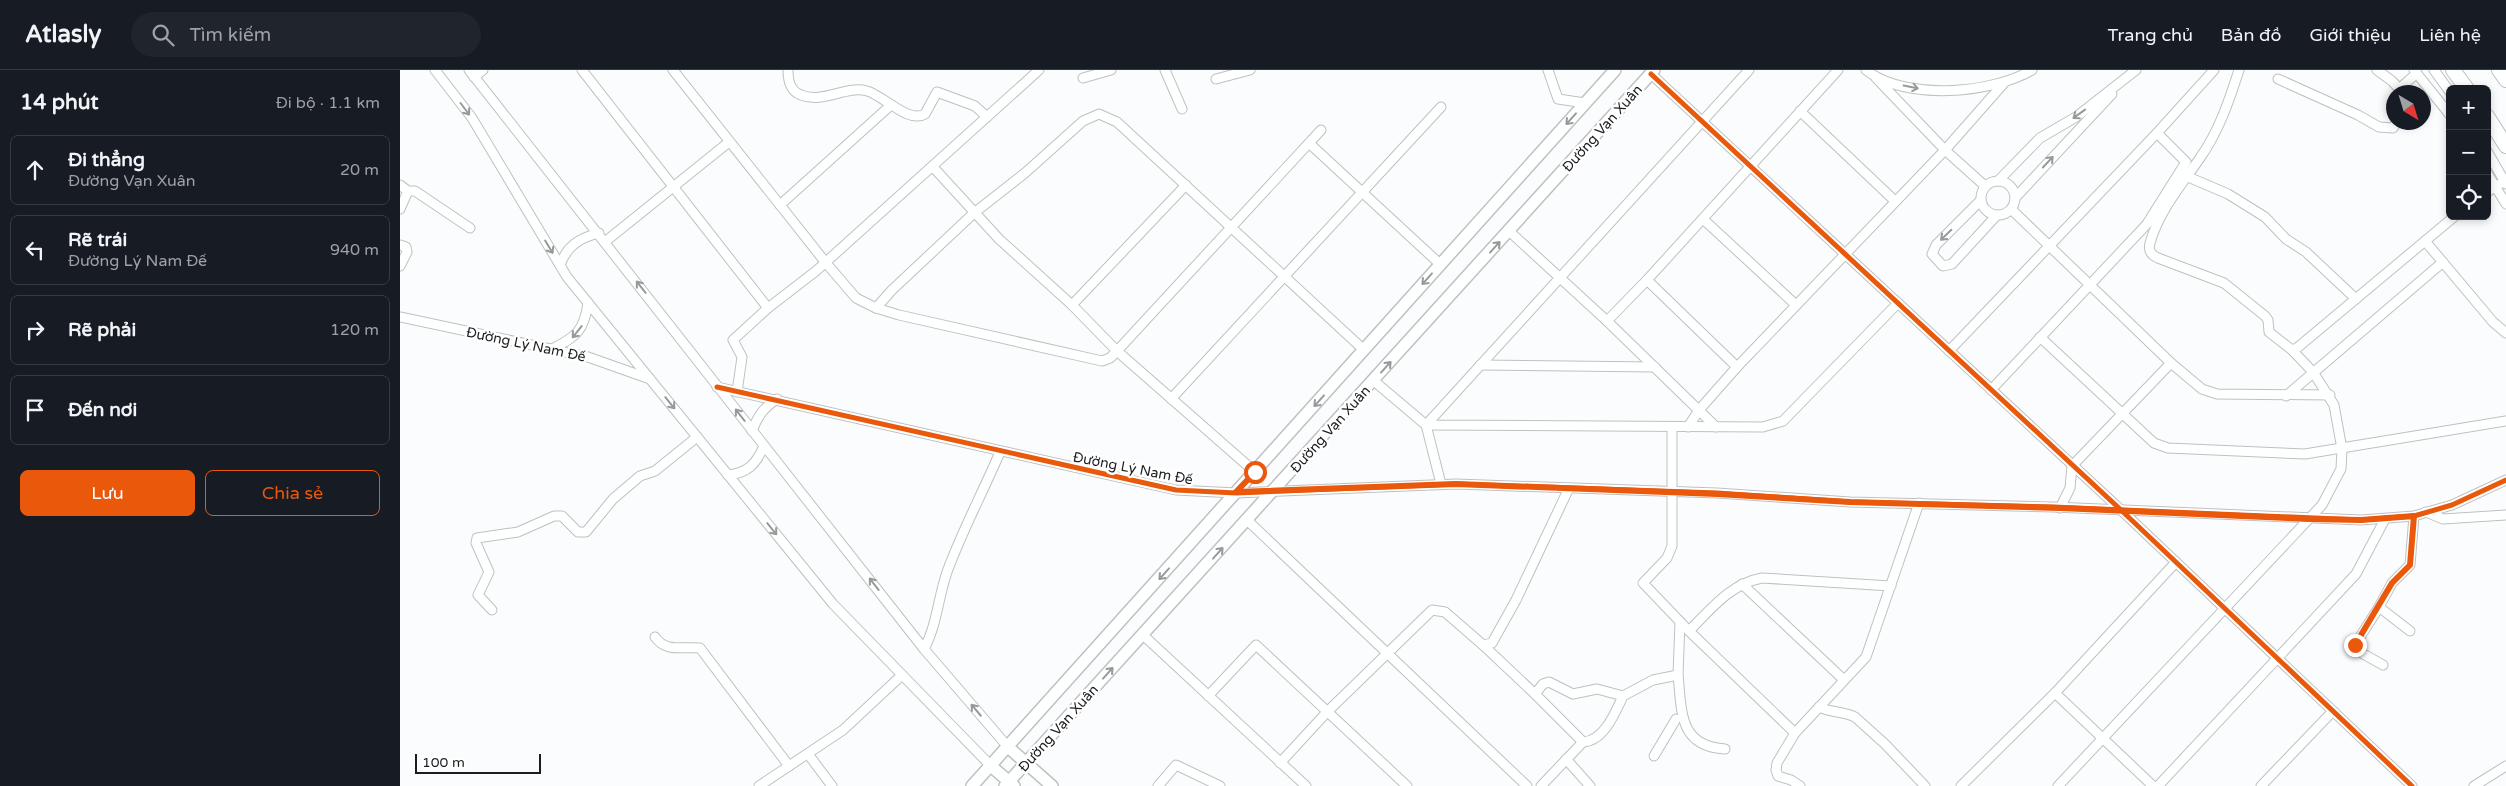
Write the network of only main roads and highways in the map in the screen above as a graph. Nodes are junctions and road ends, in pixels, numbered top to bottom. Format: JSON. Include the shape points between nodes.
{"nodes":[{"id":1,"x":1615,"y":70,"type":"edge"},
{"id":2,"x":2453,"y":70,"type":"edge"},
{"id":3,"x":2499,"y":70,"type":"edge"},
{"id":4,"x":1652,"y":72,"type":"edge"},
{"id":5,"x":2506,"y":80,"type":"edge"},
{"id":6,"x":2464,"y":85,"type":"edge"},
{"id":7,"x":2491,"y":122,"type":"edge"},
{"id":8,"x":2506,"y":146,"type":"edge"},
{"id":9,"x":1008,"y":747,"type":"junction"},
{"id":10,"x":1026,"y":763,"type":"junction"},
{"id":11,"x":991,"y":766,"type":"junction"},
{"id":12,"x":1009,"y":784,"type":"edge"},
{"id":13,"x":972,"y":786,"type":"edge"},
{"id":14,"x":1052,"y":786,"type":"edge"}],
"edges":[{"from":1,"to":9,"type":"main road","name":"Đường Vạn Xuân","one_way":true},
{"from":2,"to":6,"type":"highway"},
{"from":3,"to":5,"type":"highway"},
{"from":10,"to":4,"type":"main road","name":"Đường Vạn Xuân","one_way":true},
{"from":7,"to":8,"type":"highway"},
{"from":9,"to":10,"type":"main road"},
{"from":9,"to":11,"type":"main road","name":"Đường Vạn Xuân"},
{"from":10,"to":12,"type":"main road","name":"Đường Vạn Xuân"},
{"from":10,"to":14,"type":"main road"},
{"from":11,"to":12,"type":"main road"},
{"from":11,"to":13,"type":"main road","name":"Đường Vạn Xuân"}]}
